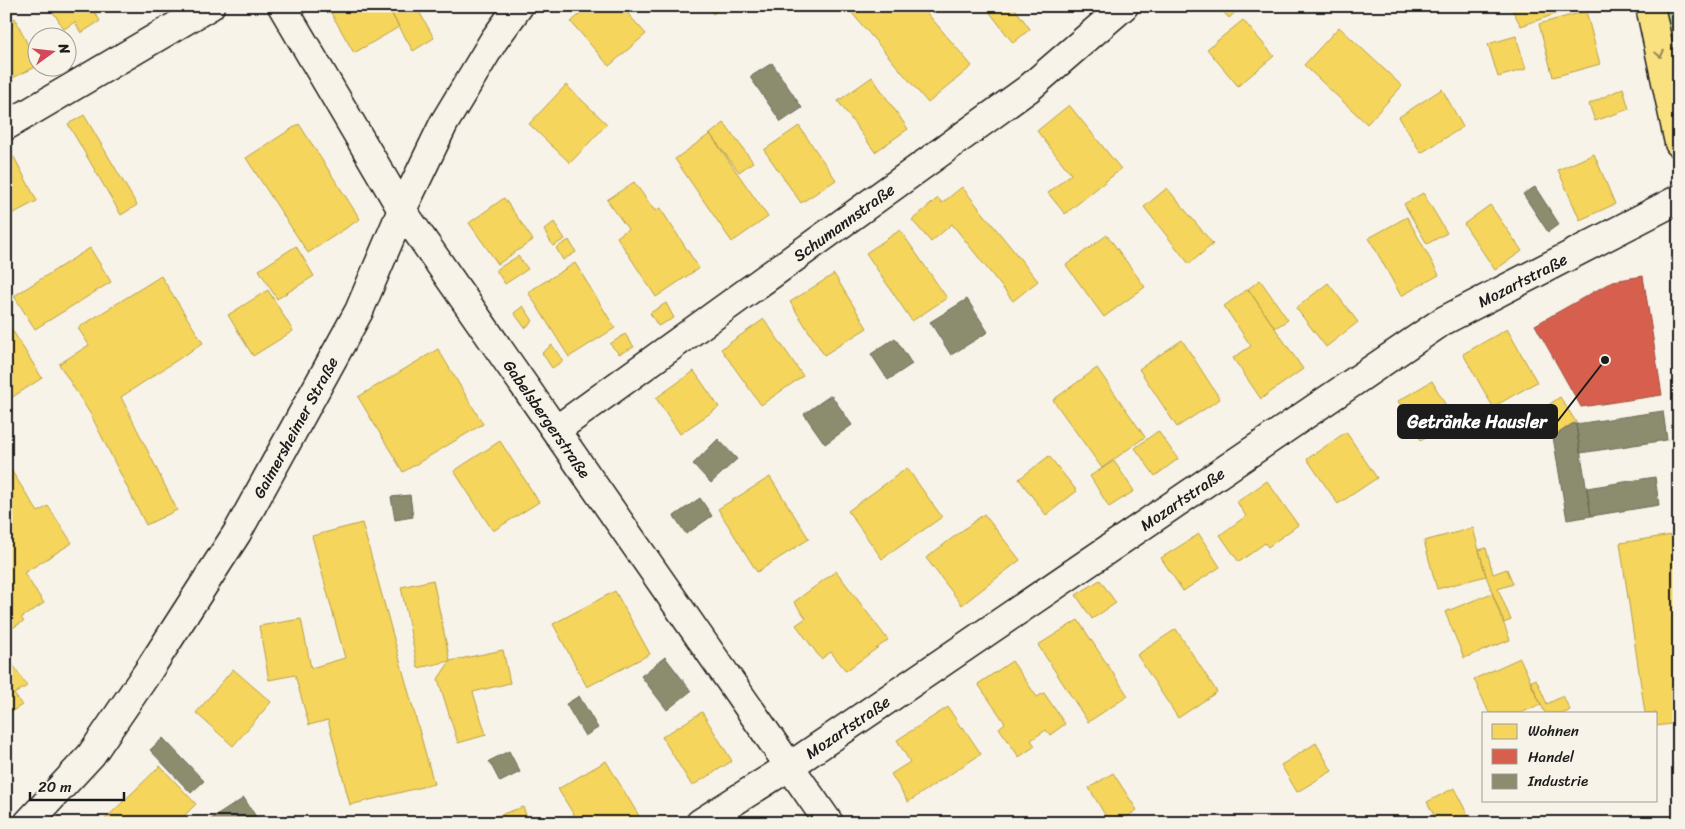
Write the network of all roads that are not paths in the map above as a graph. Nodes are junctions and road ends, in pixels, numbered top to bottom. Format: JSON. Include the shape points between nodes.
{"nodes":[{"id":1,"x":210,"y":6,"type":"edge"},
{"id":2,"x":282,"y":6,"type":"edge"},
{"id":3,"x":519,"y":6,"type":"edge"},
{"id":4,"x":1124,"y":6,"type":"edge"},
{"id":5,"x":1650,"y":6,"type":"edge"},
{"id":6,"x":6,"y":126,"type":"edge"},
{"id":7,"x":1679,"y":143,"type":"edge"},
{"id":8,"x":1679,"y":198,"type":"edge"},
{"id":9,"x":402,"y":210,"type":"junction"},
{"id":10,"x":556,"y":430,"type":"junction"},
{"id":11,"x":790,"y":766,"type":"junction"},
{"id":12,"x":28,"y":823,"type":"edge"},
{"id":13,"x":700,"y":823,"type":"edge"},
{"id":14,"x":829,"y":823,"type":"edge"}],
"edges":[{"from":1,"to":6,"type":"street"},
{"from":2,"to":9,"type":"street","name":"Gabelsbergerstraße"},
{"from":3,"to":9,"type":"street","name":"Gaimersheimer Straße","via":[[494,40],[444,123]]},
{"from":4,"to":10,"type":"street","name":"Schumannstraße","via":[[1028,89]]},
{"from":5,"to":7,"type":"main road","one_way":true},
{"from":8,"to":11,"type":"street","name":"Mozartstraße","via":[[1443,321]]},
{"from":9,"to":10,"type":"street","name":"Gabelsbergerstraße"},
{"from":9,"to":12,"type":"street","name":"Gaimersheimer Straße","via":[[359,311],[237,533],[148,673],[91,755]]},
{"from":10,"to":11,"type":"street","name":"Gabelsbergerstraße"},
{"from":11,"to":13,"type":"street","name":"Mozartstraße"},
{"from":11,"to":14,"type":"street","name":"Gabelsbergerstraße"}]}
